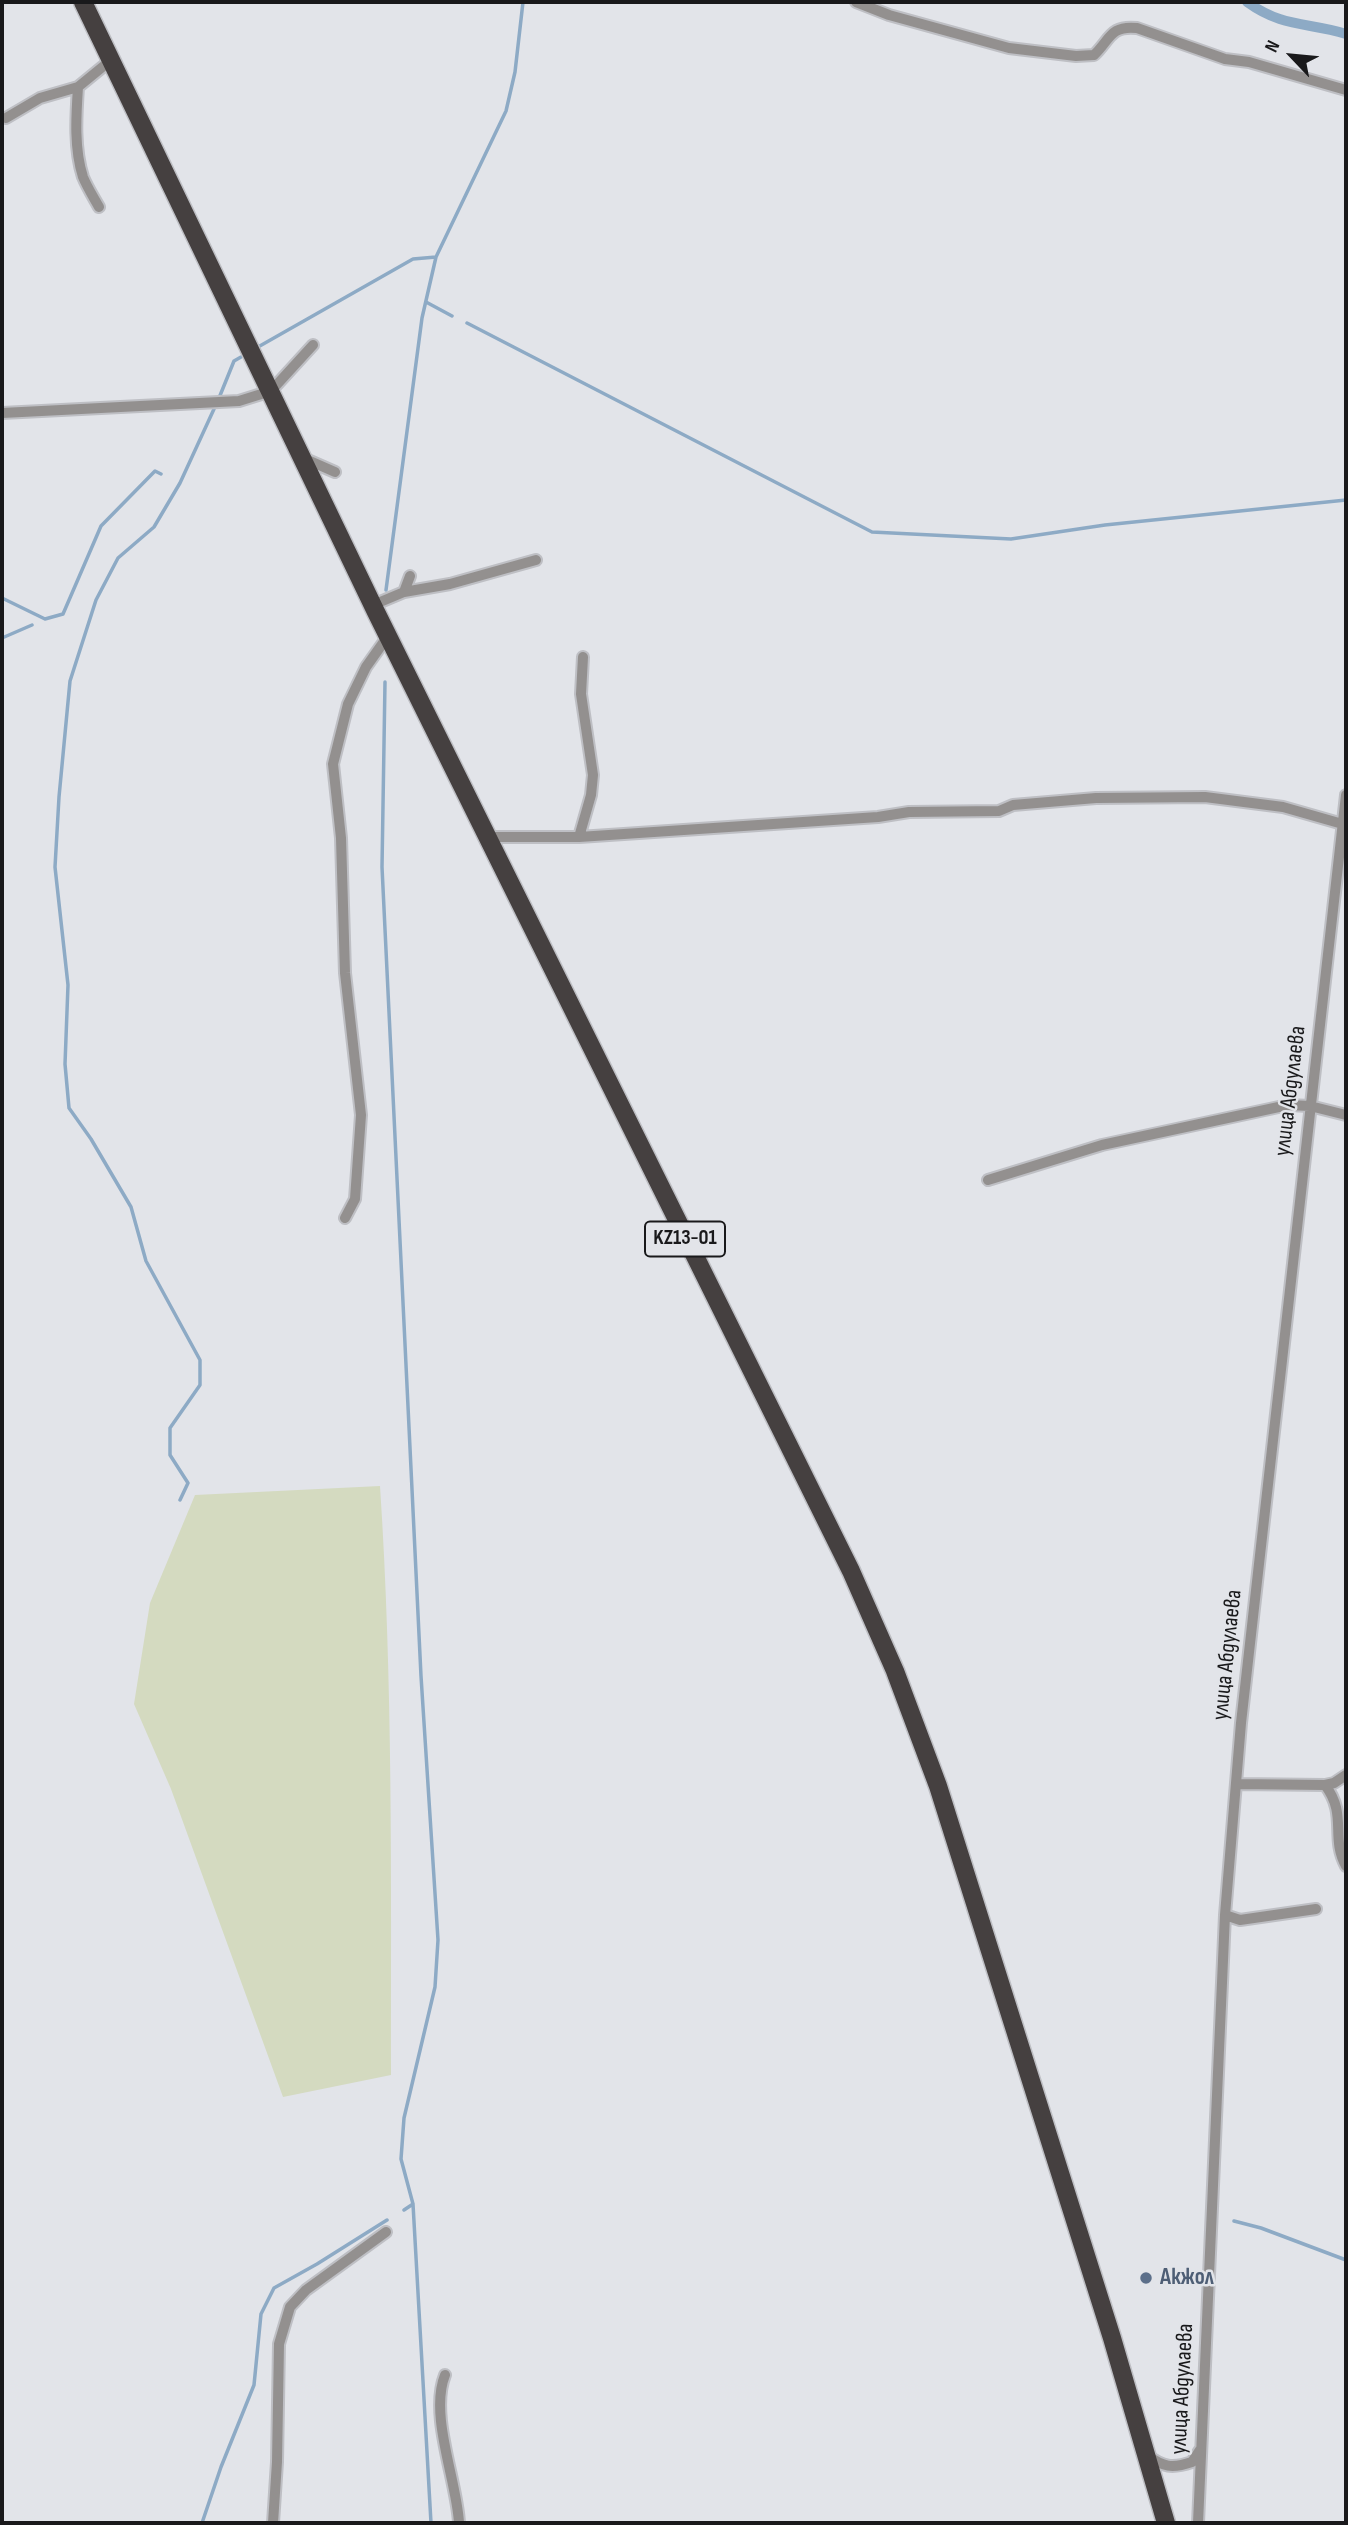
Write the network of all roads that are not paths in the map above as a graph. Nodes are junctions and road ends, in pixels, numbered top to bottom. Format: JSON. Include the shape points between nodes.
{"nodes":[{"id":1,"x":83,"y":2,"type":"edge"},
{"id":2,"x":856,"y":2,"type":"edge"},
{"id":3,"x":111,"y":60,"type":"junction"},
{"id":4,"x":78,"y":87,"type":"junction"},
{"id":5,"x":1346,"y":90,"type":"edge"},
{"id":6,"x":5,"y":118,"type":"dead end"},
{"id":7,"x":99,"y":207,"type":"dead end"},
{"id":8,"x":313,"y":345,"type":"dead end"},
{"id":9,"x":271,"y":391,"type":"junction"},
{"id":10,"x":2,"y":413,"type":"edge"},
{"id":11,"x":303,"y":458,"type":"junction"},
{"id":12,"x":335,"y":472,"type":"dead end"},
{"id":13,"x":536,"y":560,"type":"dead end"},
{"id":14,"x":410,"y":576,"type":"dead end"},
{"id":15,"x":404,"y":592,"type":"junction"},
{"id":16,"x":373,"y":605,"type":"junction"},
{"id":17,"x":388,"y":636,"type":"junction"},
{"id":18,"x":583,"y":657,"type":"dead end"},
{"id":19,"x":1346,"y":794,"type":"edge"},
{"id":20,"x":1345,"y":824,"type":"edge"},
{"id":21,"x":488,"y":837,"type":"junction"},
{"id":22,"x":579,"y":837,"type":"junction"},
{"id":23,"x":1310,"y":1106,"type":"junction"},
{"id":24,"x":1346,"y":1115,"type":"edge"},
{"id":25,"x":988,"y":1180,"type":"dead end"},
{"id":26,"x":345,"y":1218,"type":"dead end"},
{"id":27,"x":1346,"y":1775,"type":"edge"},
{"id":28,"x":1237,"y":1784,"type":"junction"},
{"id":29,"x":1325,"y":1785,"type":"junction"},
{"id":30,"x":1343,"y":1853,"type":"edge"},
{"id":31,"x":1346,"y":1866,"type":"edge"},
{"id":32,"x":1316,"y":1909,"type":"dead end"},
{"id":33,"x":1225,"y":1915,"type":"junction"},
{"id":34,"x":386,"y":2232,"type":"dead end"},
{"id":35,"x":445,"y":2375,"type":"dead end"},
{"id":36,"x":1201,"y":2447,"type":"junction"},
{"id":37,"x":1147,"y":2455,"type":"junction"},
{"id":38,"x":273,"y":2523,"type":"edge"},
{"id":39,"x":459,"y":2523,"type":"edge"},
{"id":40,"x":1166,"y":2523,"type":"edge"},
{"id":41,"x":1198,"y":2523,"type":"edge"}],
"edges":[{"from":1,"to":3,"type":"highway","number":"KZ13-01"},
{"from":2,"to":5,"type":"street","via":[[1009,48],[1076,56],[1094,55],[1116,30],[1137,28],[1225,60],[1249,62]]},
{"from":3,"to":4,"type":"street"},
{"from":3,"to":9,"type":"highway","number":"KZ13-01"},
{"from":4,"to":6,"type":"street","via":[[40,98]]},
{"from":4,"to":7,"type":"street","via":[[76,115],[83,178]]},
{"from":8,"to":9,"type":"street"},
{"from":9,"to":10,"type":"street","via":[[228,402]]},
{"from":9,"to":11,"type":"highway","number":"KZ13-01"},
{"from":11,"to":12,"type":"street"},
{"from":11,"to":16,"type":"highway","number":"KZ13-01"},
{"from":13,"to":15,"type":"street"},
{"from":14,"to":15,"type":"street"},
{"from":15,"to":16,"type":"street"},
{"from":16,"to":17,"type":"highway","number":"KZ13-01"},
{"from":17,"to":21,"type":"highway","number":"KZ13-01"},
{"from":17,"to":26,"type":"street","via":[[348,704],[333,764],[341,838],[345,972],[361,1115],[355,1199]]},
{"from":18,"to":22,"type":"street","via":[[581,694],[593,775]]},
{"from":19,"to":20,"type":"street","name":"улица Абдулаева"},
{"from":20,"to":22,"type":"street","via":[[1240,800],[1096,798],[1013,805],[999,811],[909,812]]},
{"from":20,"to":23,"type":"street","name":"улица Абдулаева"},
{"from":21,"to":22,"type":"street"},
{"from":21,"to":37,"type":"highway","number":"KZ13-01","via":[[850,1572],[899,1681],[957,1843]]},
{"from":23,"to":24,"type":"street"},
{"from":23,"to":25,"type":"street","via":[[1288,1105],[1102,1145]]},
{"from":23,"to":28,"type":"street","name":"улица Абдулаева"},
{"from":27,"to":29,"type":"street"},
{"from":28,"to":29,"type":"street"},
{"from":28,"to":33,"type":"street","name":"улица Абдулаева"},
{"from":29,"to":30,"type":"street","via":[[1340,1813]]},
{"from":30,"to":31,"type":"street"},
{"from":32,"to":33,"type":"street","via":[[1240,1920]]},
{"from":33,"to":36,"type":"street","name":"улица Абдулаева"},
{"from":34,"to":38,"type":"street","via":[[306,2290],[290,2307],[279,2344]]},
{"from":35,"to":39,"type":"street","via":[[442,2421]]},
{"from":36,"to":37,"type":"street","via":[[1192,2462],[1179,2466],[1163,2467]]},
{"from":36,"to":41,"type":"street","name":"улица Абдулаева"},
{"from":37,"to":40,"type":"highway","number":"KZ13-01"}]}
